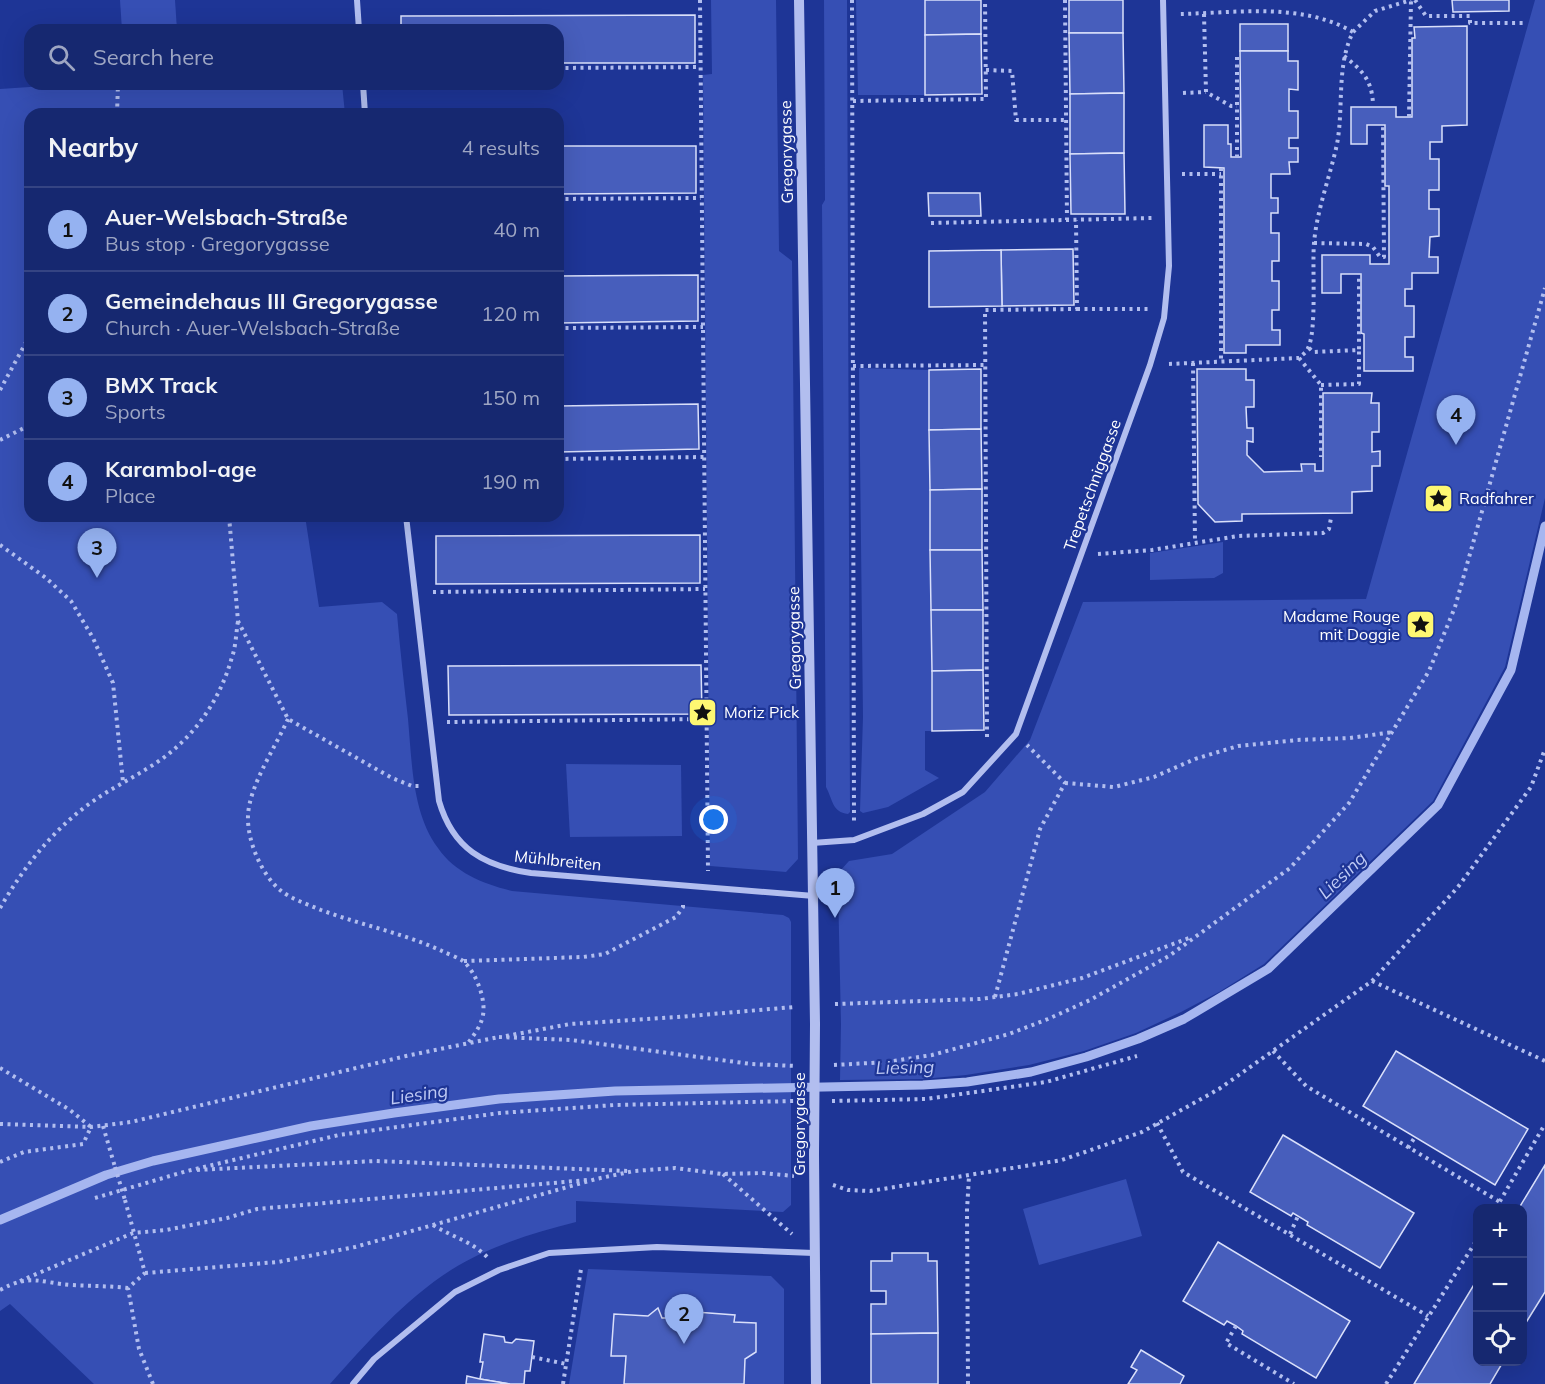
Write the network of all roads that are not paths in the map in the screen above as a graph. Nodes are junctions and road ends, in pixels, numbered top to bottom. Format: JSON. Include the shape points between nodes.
{"nodes":[{"id":1,"x":357,"y":0,"type":"edge"},
{"id":2,"x":799,"y":0,"type":"edge"},
{"id":3,"x":1163,"y":0,"type":"edge"},
{"id":4,"x":359,"y":24,"type":"edge"},
{"id":5,"x":363,"y":90,"type":"edge"},
{"id":6,"x":364,"y":108,"type":"edge"},
{"id":7,"x":407,"y":522,"type":"edge"},
{"id":8,"x":812,"y":843,"type":"junction"},
{"id":9,"x":814,"y":896,"type":"junction"},
{"id":10,"x":814,"y":1253,"type":"junction"},
{"id":11,"x":353,"y":1384,"type":"edge"},
{"id":12,"x":816,"y":1384,"type":"edge"}],
"edges":[{"from":1,"to":4,"type":"street"},
{"from":2,"to":8,"type":"street","name":"Gregorygasse"},
{"from":3,"to":8,"type":"street","name":"Trepetschniggasse","via":[[1169,266],[1164,318],[1016,734],[963,792],[923,814],[854,840]]},
{"from":5,"to":6,"type":"street"},
{"from":7,"to":9,"type":"street","name":"Mühlbreiten","via":[[442,815],[466,849],[490,864],[531,873]]},
{"from":8,"to":9,"type":"street","name":"Gregorygasse"},
{"from":9,"to":10,"type":"street","name":"Gregorygasse","bridge":true},
{"from":10,"to":11,"type":"street","via":[[657,1246],[549,1253],[499,1270],[455,1292],[374,1359]]},
{"from":10,"to":12,"type":"street","name":"Gregorygasse"}]}
